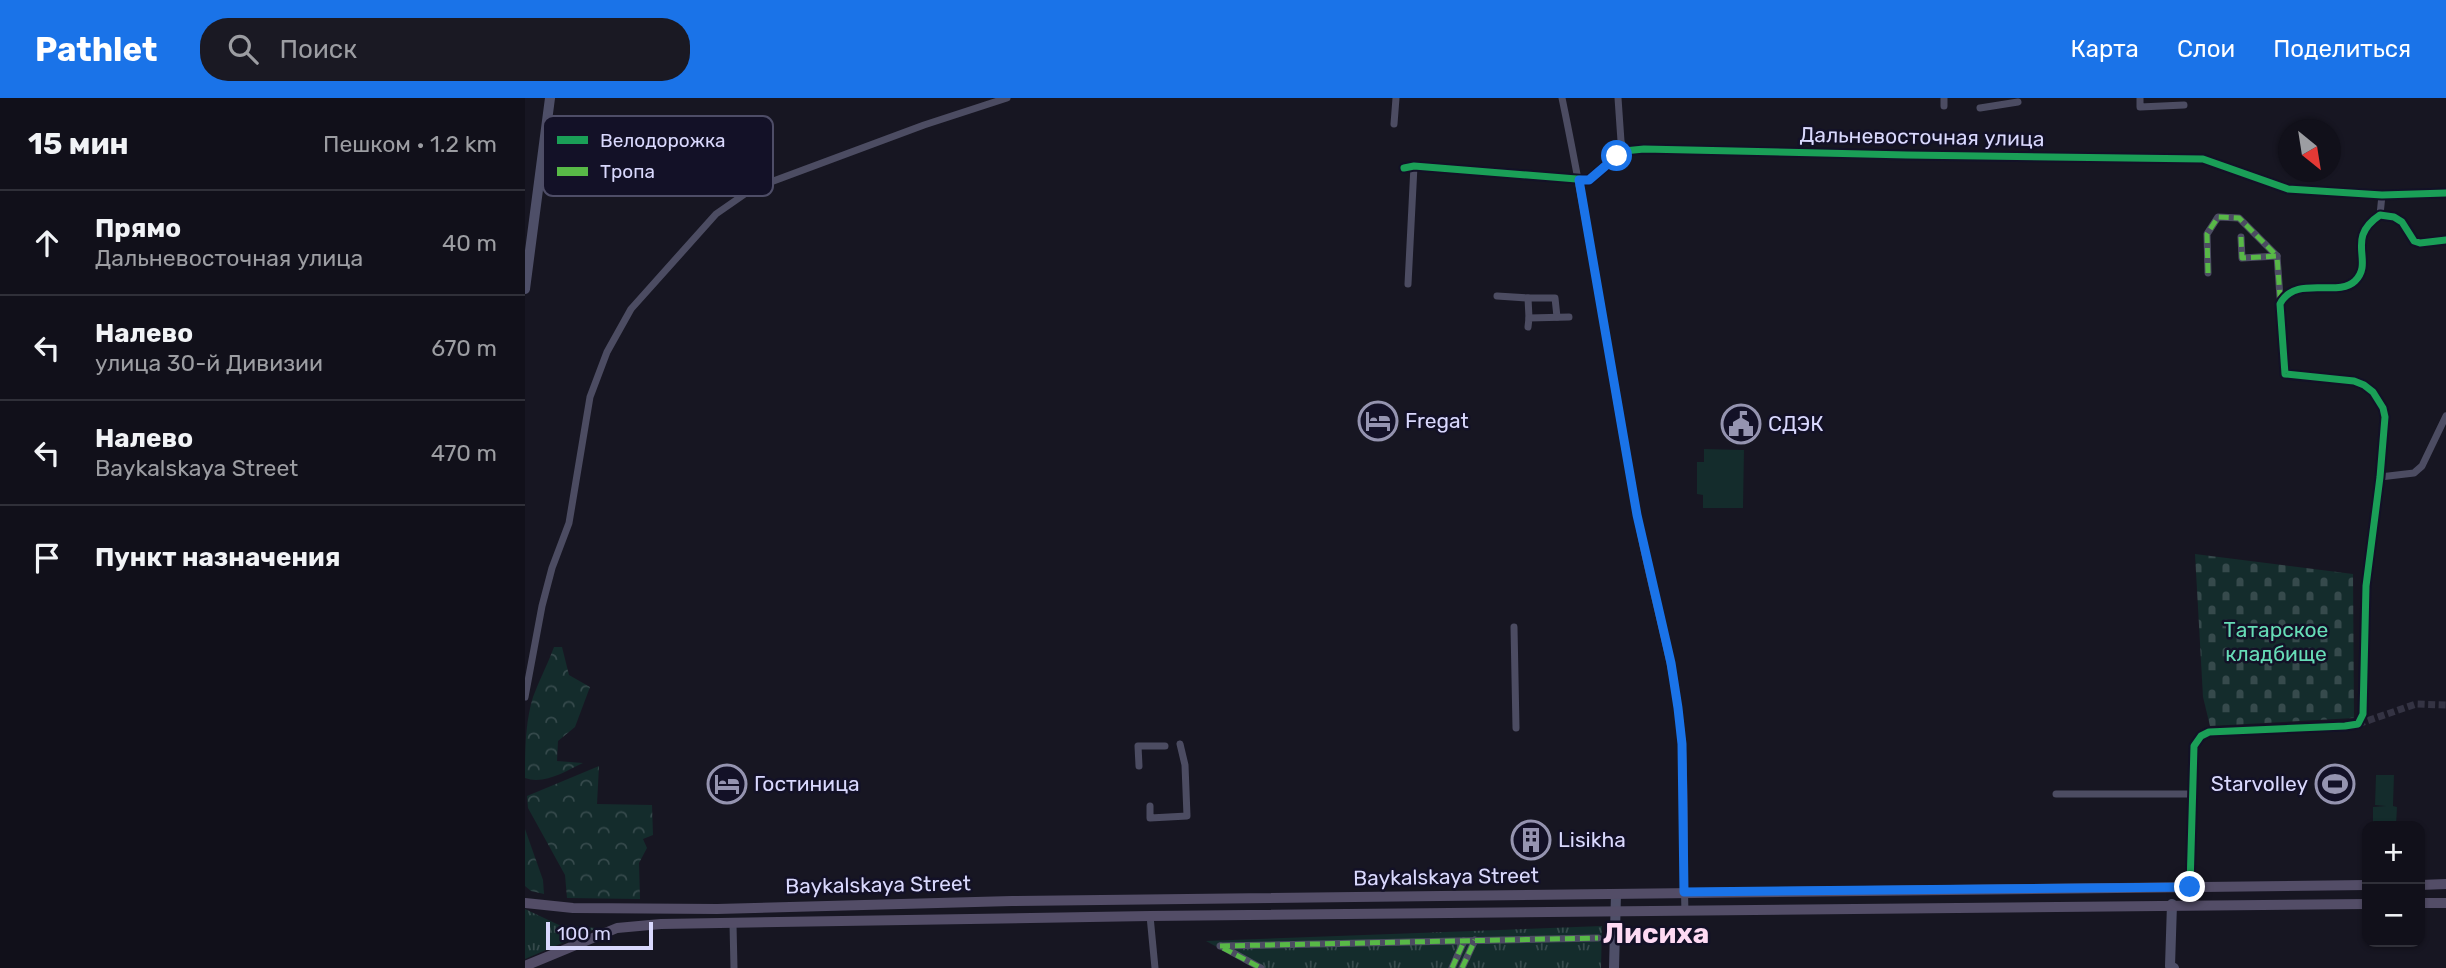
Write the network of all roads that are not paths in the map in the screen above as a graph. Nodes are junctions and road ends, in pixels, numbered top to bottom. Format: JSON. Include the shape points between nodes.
{"nodes":[{"id":1,"x":550,"y":98,"type":"edge"},
{"id":2,"x":1007,"y":98,"type":"edge"},
{"id":3,"x":1396,"y":98,"type":"edge"},
{"id":4,"x":1562,"y":98,"type":"edge"},
{"id":5,"x":1618,"y":98,"type":"edge"},
{"id":6,"x":2140,"y":98,"type":"edge"},
{"id":7,"x":2018,"y":102,"type":"dead end"},
{"id":8,"x":2183,"y":105,"type":"dead end"},
{"id":9,"x":1980,"y":108,"type":"dead end"},
{"id":10,"x":548,"y":116,"type":"edge"},
{"id":11,"x":1394,"y":124,"type":"dead end"},
{"id":12,"x":543,"y":151,"type":"edge"},
{"id":13,"x":1623,"y":151,"type":"junction"},
{"id":14,"x":1414,"y":166,"type":"junction"},
{"id":15,"x":1405,"y":168,"type":"dead end"},
{"id":16,"x":1579,"y":180,"type":"junction"},
{"id":17,"x":773,"y":182,"type":"edge"},
{"id":18,"x":2446,"y":193,"type":"edge"},
{"id":19,"x":2382,"y":195,"type":"junction"},
{"id":20,"x":742,"y":196,"type":"edge"},
{"id":21,"x":2380,"y":215,"type":"junction"},
{"id":22,"x":2241,"y":237,"type":"dead end"},
{"id":23,"x":2446,"y":240,"type":"edge"},
{"id":24,"x":2277,"y":256,"type":"junction"},
{"id":25,"x":2208,"y":273,"type":"dead end"},
{"id":26,"x":1408,"y":284,"type":"dead end"},
{"id":27,"x":525,"y":289,"type":"edge"},
{"id":28,"x":1497,"y":296,"type":"dead end"},
{"id":29,"x":2280,"y":297,"type":"dead end"},
{"id":30,"x":1528,"y":298,"type":"junction"},
{"id":31,"x":1557,"y":317,"type":"junction"},
{"id":32,"x":1569,"y":317,"type":"dead end"},
{"id":33,"x":1529,"y":318,"type":"junction"},
{"id":34,"x":1528,"y":327,"type":"dead end"},
{"id":35,"x":2446,"y":416,"type":"edge"},
{"id":36,"x":2380,"y":477,"type":"junction"},
{"id":37,"x":1514,"y":627,"type":"dead end"},
{"id":38,"x":525,"y":697,"type":"edge"},
{"id":39,"x":1515,"y":728,"type":"dead end"},
{"id":40,"x":1180,"y":744,"type":"dead end"},
{"id":41,"x":1165,"y":746,"type":"dead end"},
{"id":42,"x":1139,"y":766,"type":"dead end"},
{"id":43,"x":2056,"y":794,"type":"dead end"},
{"id":44,"x":2192,"y":794,"type":"junction"},
{"id":45,"x":1150,"y":806,"type":"dead end"},
{"id":46,"x":2446,"y":884,"type":"edge"},
{"id":47,"x":2362,"y":885,"type":"edge"},
{"id":48,"x":2425,"y":885,"type":"edge"},
{"id":49,"x":2190,"y":887,"type":"junction"},
{"id":50,"x":1684,"y":892,"type":"junction"},
{"id":51,"x":1615,"y":894,"type":"junction"},
{"id":52,"x":525,"y":903,"type":"edge"},
{"id":53,"x":2446,"y":903,"type":"edge"},
{"id":54,"x":2172,"y":904,"type":"junction"},
{"id":55,"x":2362,"y":904,"type":"edge"},
{"id":56,"x":2425,"y":904,"type":"edge"},
{"id":57,"x":1685,"y":911,"type":"junction"},
{"id":58,"x":1616,"y":912,"type":"junction"},
{"id":59,"x":1150,"y":916,"type":"junction"},
{"id":60,"x":733,"y":924,"type":"junction"},
{"id":61,"x":1598,"y":938,"type":"dead end"},
{"id":62,"x":1475,"y":940,"type":"junction"},
{"id":63,"x":1464,"y":941,"type":"junction"},
{"id":64,"x":525,"y":966,"type":"edge"},
{"id":65,"x":2169,"y":967,"type":"edge"},
{"id":66,"x":734,"y":968,"type":"edge"},
{"id":67,"x":1155,"y":968,"type":"edge"},
{"id":68,"x":1261,"y":968,"type":"edge"},
{"id":69,"x":1452,"y":968,"type":"edge"},
{"id":70,"x":1462,"y":968,"type":"edge"},
{"id":71,"x":1614,"y":968,"type":"edge"}],
"edges":[{"from":1,"to":10,"type":"main road"},
{"from":2,"to":17,"type":"street"},
{"from":3,"to":11,"type":"street"},
{"from":4,"to":16,"type":"street"},
{"from":5,"to":13,"type":"street"},
{"from":6,"to":8,"type":"street","via":[[2140,107]]},
{"from":7,"to":9,"type":"street"},
{"from":12,"to":27,"type":"main road"},
{"from":13,"to":16,"type":"street","via":[[1589,180]]},
{"from":13,"to":19,"type":"street","name":"Дальневосточная улица","via":[[2203,159],[2287,189]]},
{"from":14,"to":15,"type":"street"},
{"from":14,"to":16,"type":"street"},
{"from":14,"to":26,"type":"street"},
{"from":16,"to":50,"type":"street","via":[[1637,515],[1678,708]]},
{"from":18,"to":19,"type":"street","name":"Дальневосточная улица"},
{"from":19,"to":21,"type":"street"},
{"from":20,"to":38,"type":"street","via":[[716,214],[631,309],[607,352],[590,397],[569,523],[542,606]]},
{"from":21,"to":23,"type":"street","via":[[2402,222],[2414,241]]},
{"from":21,"to":36,"type":"street","via":[[2361,235],[2363,260],[2357,280],[2289,292],[2279,310],[2285,374],[2354,381],[2378,400],[2385,417]]},
{"from":22,"to":24,"type":"street","via":[[2242,258]]},
{"from":24,"to":25,"type":"street","via":[[2239,218],[2218,217],[2207,234]]},
{"from":24,"to":29,"type":"street"},
{"from":28,"to":30,"type":"street"},
{"from":30,"to":31,"type":"street","via":[[1555,298]]},
{"from":30,"to":33,"type":"street"},
{"from":31,"to":32,"type":"street"},
{"from":31,"to":33,"type":"street"},
{"from":33,"to":34,"type":"street"},
{"from":35,"to":36,"type":"street","via":[[2417,471]]},
{"from":36,"to":44,"type":"street","via":[[2366,586],[2363,715],[2358,724],[2209,732],[2194,746]]},
{"from":37,"to":39,"type":"street"},
{"from":40,"to":45,"type":"street","via":[[1187,816],[1150,818]]},
{"from":41,"to":42,"type":"street","via":[[1138,746]]},
{"from":43,"to":44,"type":"street"},
{"from":44,"to":49,"type":"street"},
{"from":46,"to":48,"type":"main road"},
{"from":47,"to":49,"type":"main road","name":"Baykalskaya Street"},
{"from":49,"to":50,"type":"main road","name":"Baykalskaya Street"},
{"from":50,"to":51,"type":"main road","name":"Baykalskaya Street"},
{"from":50,"to":57,"type":"street"},
{"from":51,"to":52,"type":"main road","name":"Baykalskaya Street","via":[[717,909]]},
{"from":51,"to":58,"type":"main road"},
{"from":53,"to":56,"type":"main road"},
{"from":54,"to":55,"type":"main road","name":"Baykalskaya Street"},
{"from":54,"to":57,"type":"main road","name":"Baykalskaya Street"},
{"from":54,"to":65,"type":"main road"},
{"from":57,"to":58,"type":"main road","name":"Baykalskaya Street"},
{"from":58,"to":59,"type":"main road","name":"Baykalskaya Street"},
{"from":58,"to":71,"type":"main road"},
{"from":59,"to":60,"type":"main road","name":"Baykalskaya Street"},
{"from":59,"to":67,"type":"street"},
{"from":60,"to":64,"type":"main road","name":"Baykalskaya Street","via":[[617,928]]},
{"from":60,"to":66,"type":"street"},
{"from":61,"to":62,"type":"street"},
{"from":62,"to":63,"type":"street"},
{"from":62,"to":70,"type":"street"},
{"from":63,"to":68,"type":"street","via":[[1220,946]]},
{"from":63,"to":69,"type":"street"}]}
